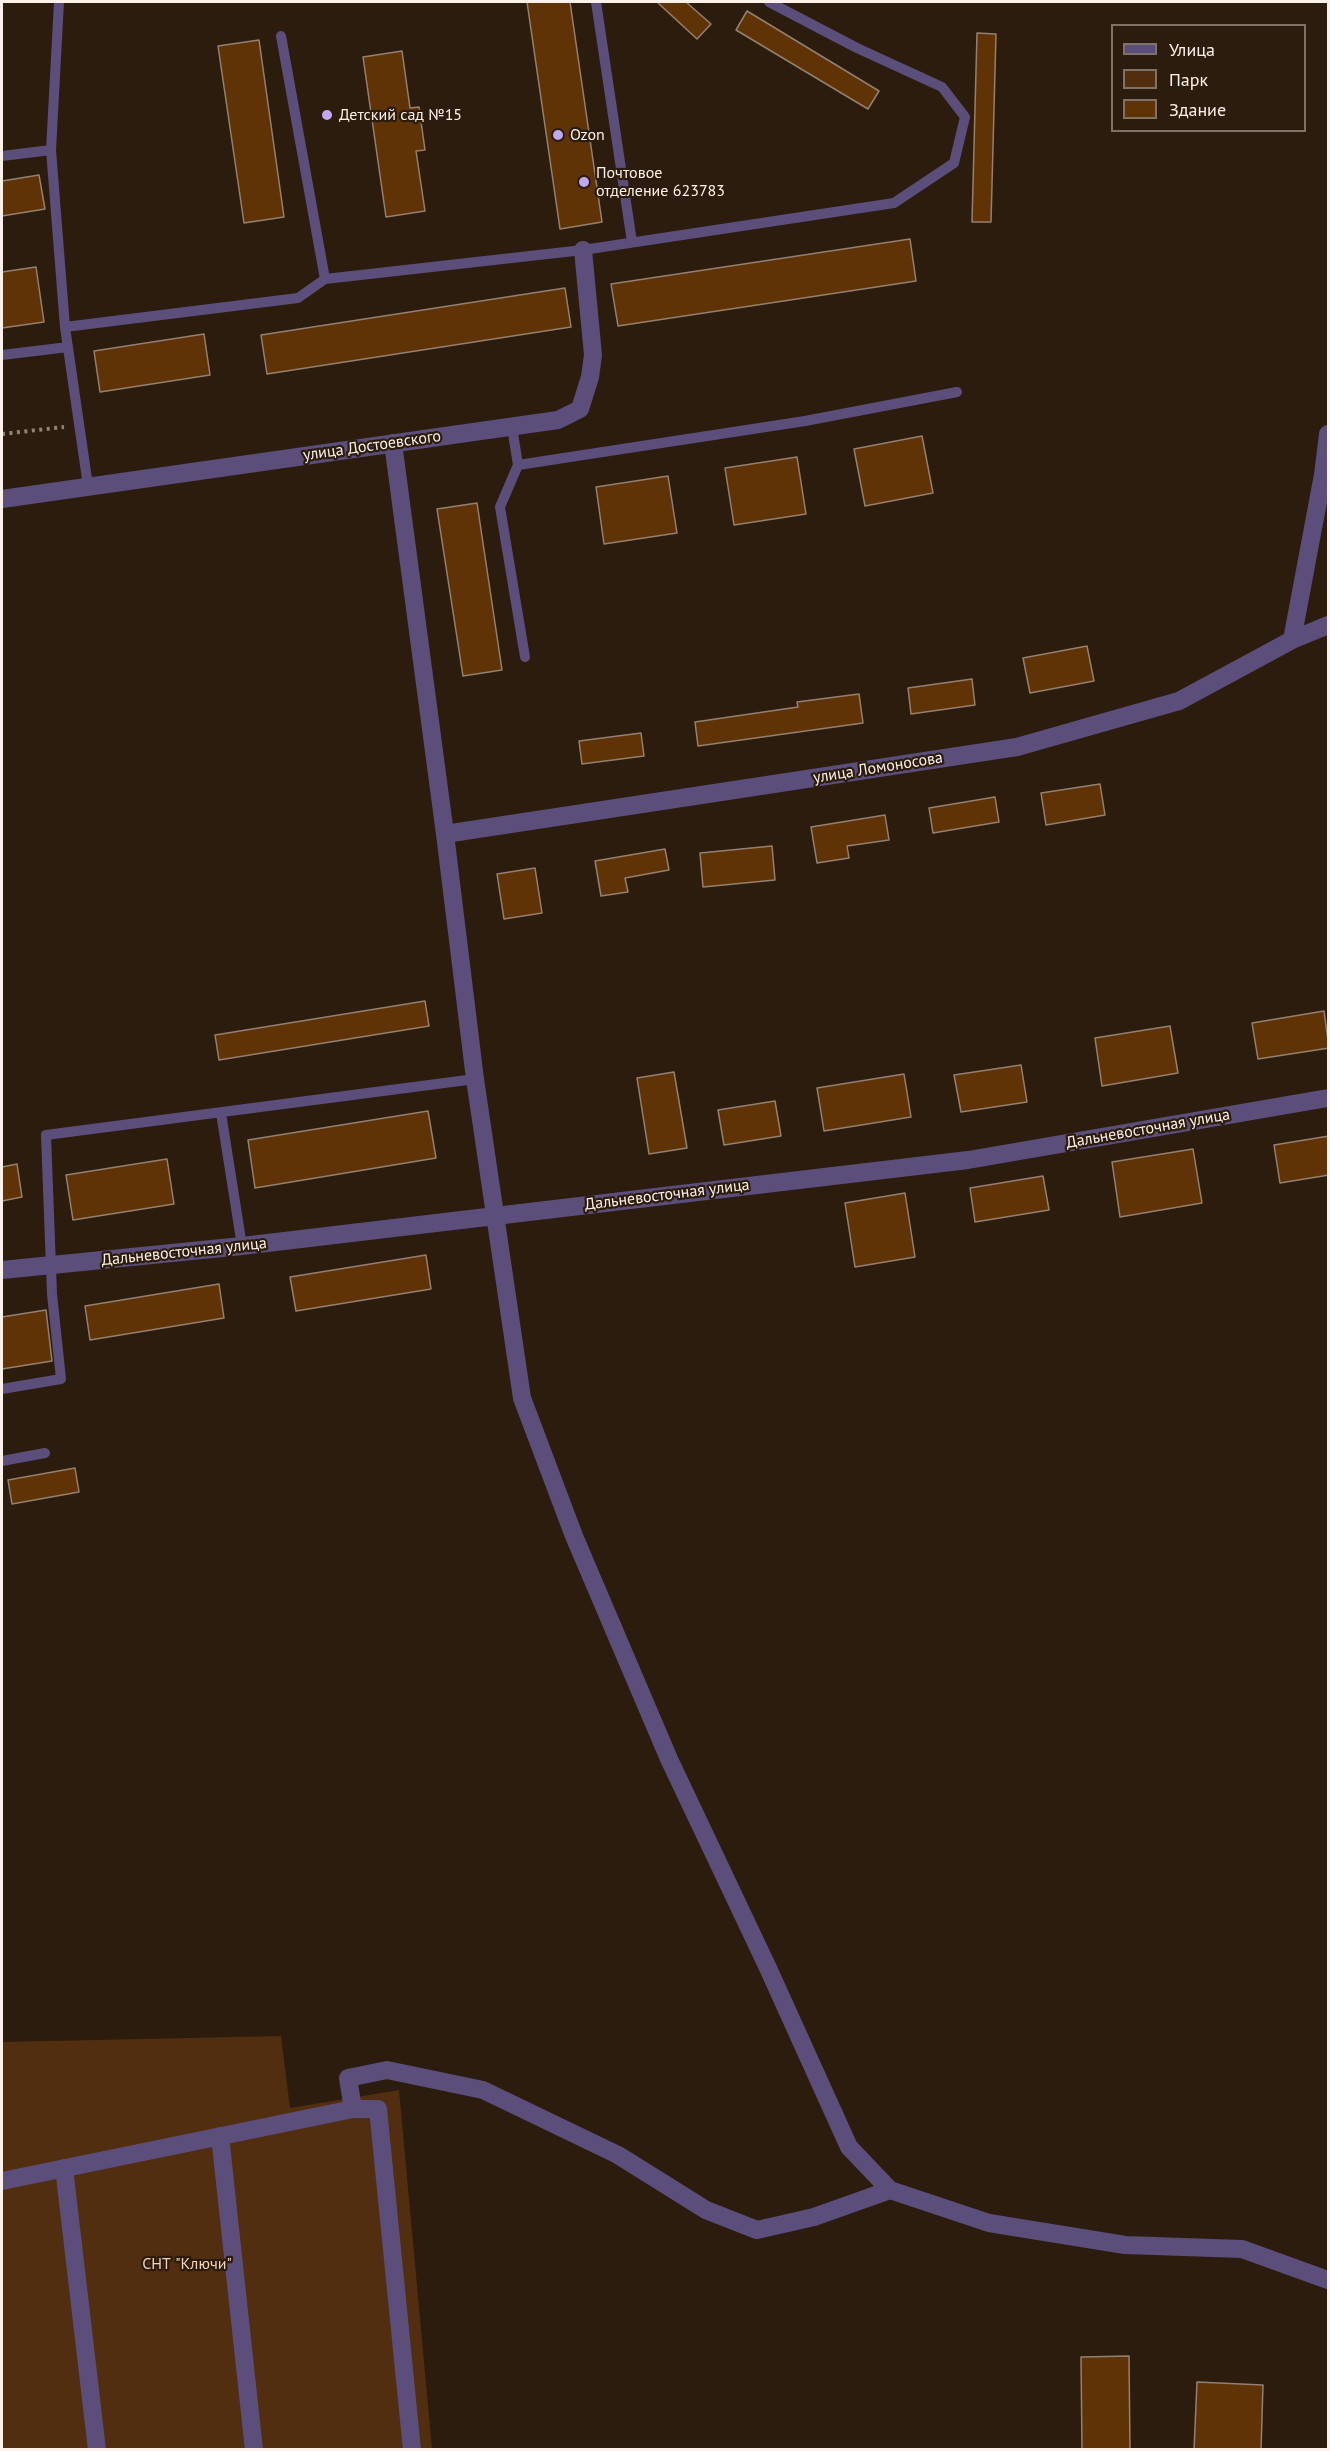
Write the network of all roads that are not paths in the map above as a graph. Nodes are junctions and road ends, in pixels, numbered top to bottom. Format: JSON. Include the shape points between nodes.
{"nodes":[{"id":1,"x":59,"y":2,"type":"edge"},
{"id":2,"x":596,"y":2,"type":"edge"},
{"id":3,"x":769,"y":2,"type":"edge"},
{"id":4,"x":281,"y":36,"type":"dead end"},
{"id":5,"x":51,"y":150,"type":"junction"},
{"id":6,"x":2,"y":156,"type":"edge"},
{"id":7,"x":632,"y":242,"type":"junction"},
{"id":8,"x":584,"y":250,"type":"junction"},
{"id":9,"x":325,"y":279,"type":"junction"},
{"id":10,"x":65,"y":327,"type":"junction"},
{"id":11,"x":68,"y":347,"type":"junction"},
{"id":12,"x":2,"y":355,"type":"edge"},
{"id":13,"x":957,"y":392,"type":"dead end"},
{"id":14,"x":512,"y":427,"type":"junction"},
{"id":15,"x":1329,"y":434,"type":"edge"},
{"id":16,"x":393,"y":443,"type":"junction"},
{"id":17,"x":518,"y":465,"type":"junction"},
{"id":18,"x":88,"y":486,"type":"junction"},
{"id":19,"x":2,"y":500,"type":"edge"},
{"id":20,"x":1329,"y":625,"type":"edge"},
{"id":21,"x":1292,"y":640,"type":"junction"},
{"id":22,"x":525,"y":657,"type":"dead end"},
{"id":23,"x":445,"y":834,"type":"junction"},
{"id":24,"x":475,"y":1079,"type":"junction"},
{"id":25,"x":1329,"y":1098,"type":"edge"},
{"id":26,"x":221,"y":1113,"type":"junction"},
{"id":27,"x":495,"y":1214,"type":"junction"},
{"id":28,"x":242,"y":1246,"type":"junction"},
{"id":29,"x":51,"y":1265,"type":"junction"},
{"id":30,"x":2,"y":1270,"type":"edge"},
{"id":31,"x":2,"y":1389,"type":"edge"},
{"id":32,"x":45,"y":1453,"type":"dead end"},
{"id":33,"x":2,"y":1461,"type":"edge"},
{"id":34,"x":353,"y":2109,"type":"junction"},
{"id":35,"x":220,"y":2136,"type":"junction"},
{"id":36,"x":64,"y":2168,"type":"junction"},
{"id":37,"x":2,"y":2181,"type":"edge"},
{"id":38,"x":890,"y":2190,"type":"junction"},
{"id":39,"x":1329,"y":2280,"type":"edge"},
{"id":40,"x":97,"y":2450,"type":"edge"},
{"id":41,"x":254,"y":2450,"type":"edge"},
{"id":42,"x":412,"y":2450,"type":"edge"}],
"edges":[{"from":1,"to":5,"type":"lane"},
{"from":2,"to":7,"type":"lane"},
{"from":3,"to":7,"type":"lane","via":[[942,87],[965,117],[954,163],[894,203]]},
{"from":4,"to":9,"type":"lane"},
{"from":5,"to":6,"type":"lane"},
{"from":5,"to":10,"type":"lane"},
{"from":7,"to":8,"type":"lane"},
{"from":8,"to":9,"type":"lane"},
{"from":8,"to":14,"type":"street","name":"улица Достоевского","via":[[593,355],[580,409],[558,420]]},
{"from":9,"to":10,"type":"lane","via":[[298,298]]},
{"from":10,"to":11,"type":"lane"},
{"from":11,"to":12,"type":"lane"},
{"from":11,"to":18,"type":"lane"},
{"from":13,"to":17,"type":"lane","via":[[805,422]]},
{"from":14,"to":16,"type":"street","name":"улица Достоевского"},
{"from":14,"to":17,"type":"lane"},
{"from":15,"to":21,"type":"street"},
{"from":16,"to":18,"type":"street","name":"улица Достоевского"},
{"from":16,"to":23,"type":"street"},
{"from":17,"to":22,"type":"lane","via":[[500,507]]},
{"from":18,"to":19,"type":"street","name":"улица Достоевского"},
{"from":20,"to":21,"type":"street","name":"улица Ломоносова"},
{"from":21,"to":23,"type":"street","name":"улица Ломоносова","via":[[1179,701],[1017,747]]},
{"from":23,"to":24,"type":"street"},
{"from":24,"to":26,"type":"lane"},
{"from":24,"to":27,"type":"street"},
{"from":25,"to":27,"type":"street","name":"Дальневосточная улица","via":[[968,1160]]},
{"from":26,"to":28,"type":"lane"},
{"from":26,"to":29,"type":"lane","via":[[46,1135]]},
{"from":27,"to":28,"type":"street","name":"Дальневосточная улица"},
{"from":27,"to":38,"type":"street","via":[[522,1398],[574,1536],[669,1759],[849,2147]]},
{"from":28,"to":29,"type":"street","name":"Дальневосточная улица"},
{"from":29,"to":30,"type":"street","name":"Дальневосточная улица"},
{"from":29,"to":31,"type":"lane","via":[[61,1379]]},
{"from":32,"to":33,"type":"lane"},
{"from":34,"to":35,"type":"street"},
{"from":34,"to":38,"type":"street","via":[[348,2078],[387,2070],[483,2090],[618,2155],[706,2210],[757,2230],[814,2217]]},
{"from":34,"to":42,"type":"street","via":[[378,2109]]},
{"from":35,"to":36,"type":"street"},
{"from":35,"to":41,"type":"street"},
{"from":36,"to":37,"type":"street"},
{"from":36,"to":40,"type":"street"},
{"from":38,"to":39,"type":"street","via":[[989,2223],[1125,2245],[1242,2249]]}]}
